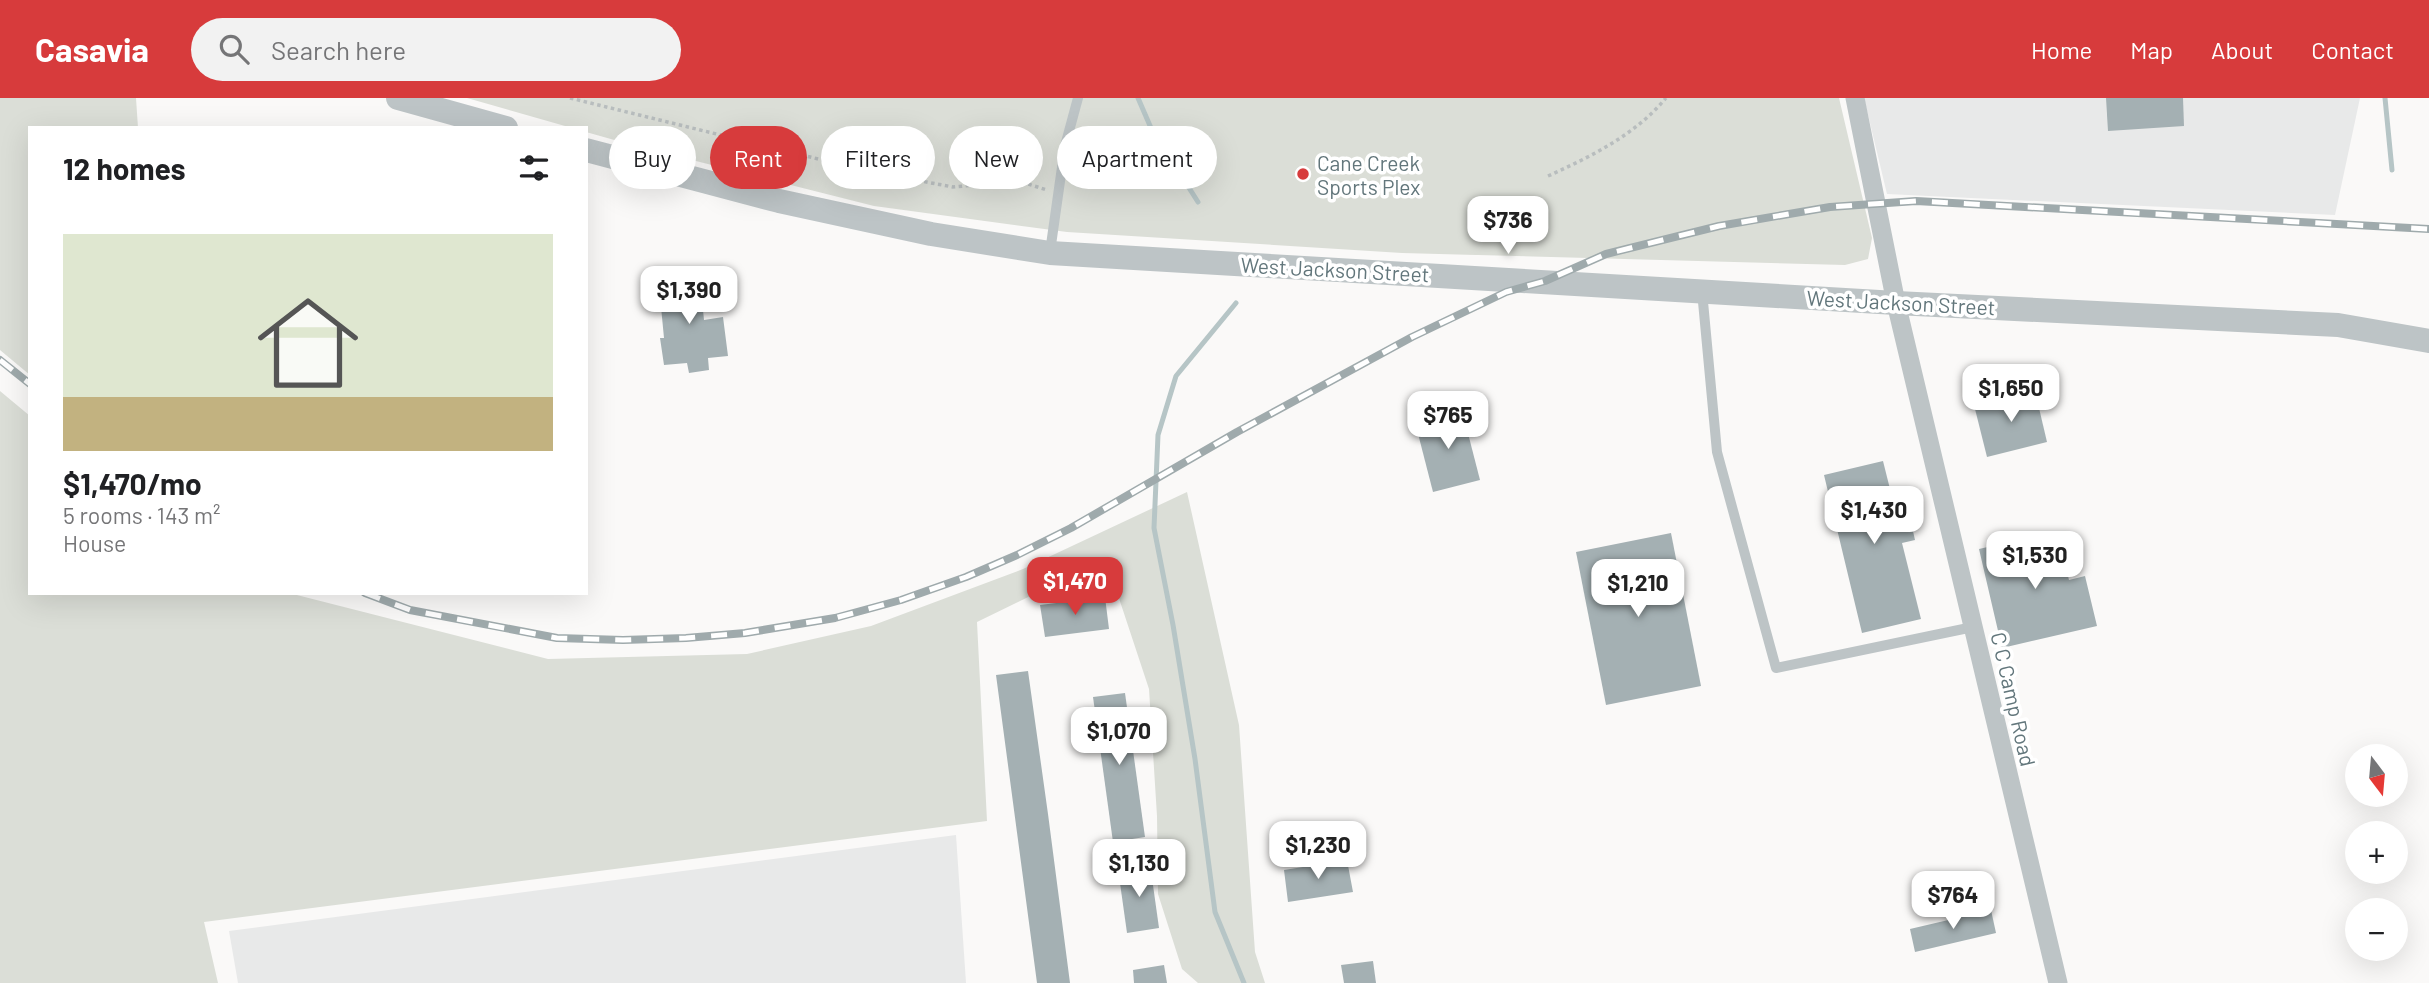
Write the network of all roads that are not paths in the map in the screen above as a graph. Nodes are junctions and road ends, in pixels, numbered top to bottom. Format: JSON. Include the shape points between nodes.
{"nodes":[{"id":1,"x":398,"y":98,"type":"edge"},
{"id":2,"x":1078,"y":98,"type":"edge"},
{"id":3,"x":1855,"y":98,"type":"edge"},
{"id":4,"x":499,"y":126,"type":"edge"},
{"id":5,"x":588,"y":151,"type":"edge"},
{"id":6,"x":1050,"y":253,"type":"junction"},
{"id":7,"x":1702,"y":291,"type":"junction"},
{"id":8,"x":1896,"y":303,"type":"junction"},
{"id":9,"x":2429,"y":341,"type":"edge"},
{"id":10,"x":1973,"y":627,"type":"junction"},
{"id":11,"x":2058,"y":983,"type":"edge"}],
"edges":[{"from":1,"to":4,"type":"street"},
{"from":2,"to":6,"type":"lane","via":[[1065,146]]},
{"from":3,"to":8,"type":"street","name":"C C Camp Road"},
{"from":5,"to":6,"type":"street","name":"West Jackson Street","via":[[804,207]]},
{"from":6,"to":7,"type":"street","name":"West Jackson Street"},
{"from":7,"to":8,"type":"street","name":"West Jackson Street"},
{"from":7,"to":10,"type":"lane","via":[[1717,452],[1776,668]]},
{"from":8,"to":9,"type":"street","name":"West Jackson Street","via":[[2338,325]]},
{"from":8,"to":10,"type":"street","name":"C C Camp Road"},
{"from":10,"to":11,"type":"street","name":"C C Camp Road"}]}
